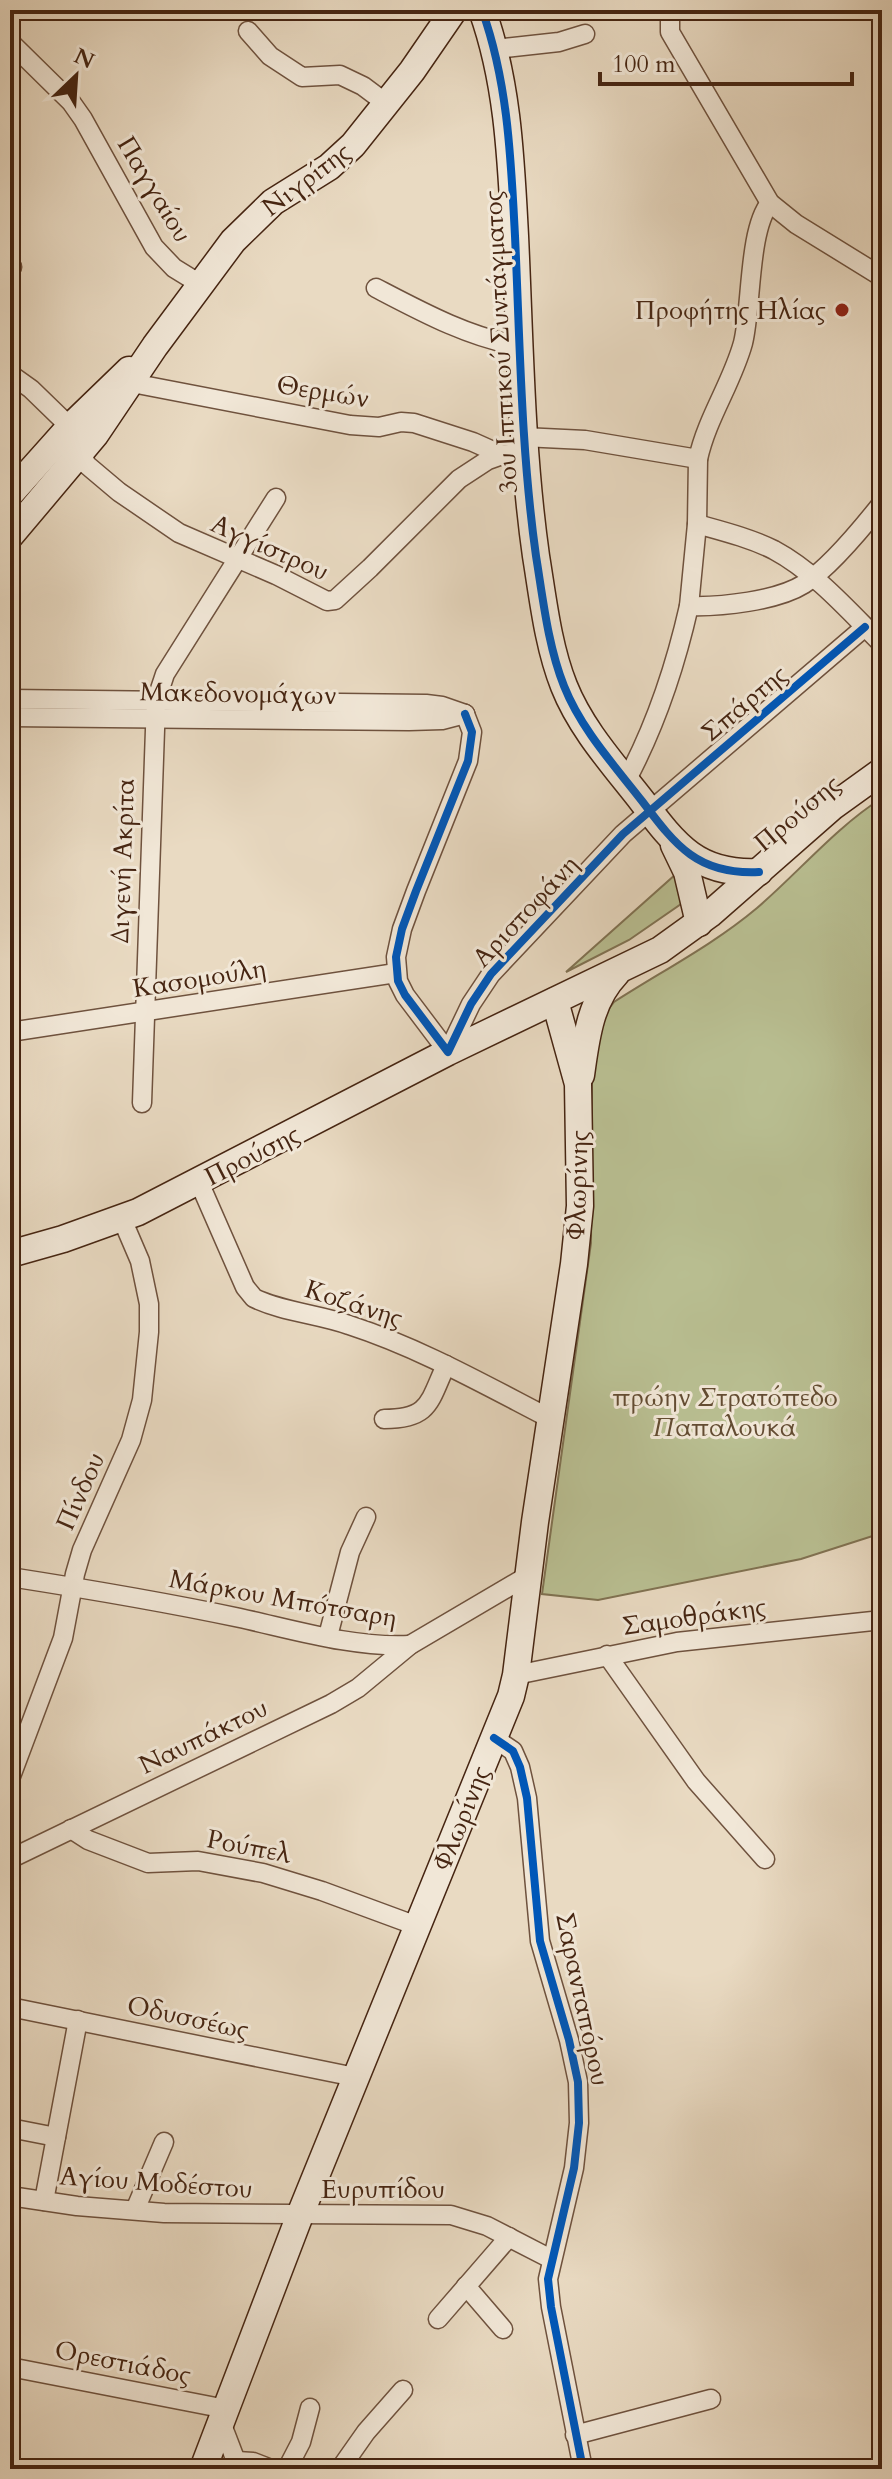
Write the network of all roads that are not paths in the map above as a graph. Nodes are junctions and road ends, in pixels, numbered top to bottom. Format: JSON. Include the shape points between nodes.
{"nodes":[{"id":1,"x":454,"y":10,"type":"edge"},
{"id":2,"x":482,"y":10,"type":"edge"},
{"id":3,"x":670,"y":10,"type":"edge"},
{"id":4,"x":248,"y":31,"type":"dead end"},
{"id":5,"x":585,"y":34,"type":"dead end"},
{"id":6,"x":10,"y":42,"type":"edge"},
{"id":7,"x":495,"y":49,"type":"junction"},
{"id":8,"x":387,"y":104,"type":"junction"},
{"id":9,"x":770,"y":203,"type":"junction"},
{"id":10,"x":882,"y":277,"type":"edge"},
{"id":11,"x":200,"y":284,"type":"junction"},
{"id":12,"x":376,"y":288,"type":"dead end"},
{"id":13,"x":155,"y":346,"type":"junction"},
{"id":14,"x":519,"y":346,"type":"junction"},
{"id":15,"x":10,"y":374,"type":"edge"},
{"id":16,"x":132,"y":383,"type":"junction"},
{"id":17,"x":75,"y":440,"type":"junction"},
{"id":18,"x":516,"y":448,"type":"junction"},
{"id":19,"x":698,"y":459,"type":"junction"},
{"id":20,"x":10,"y":494,"type":"edge"},
{"id":21,"x":276,"y":498,"type":"dead end"},
{"id":22,"x":882,"y":503,"type":"edge"},
{"id":23,"x":697,"y":524,"type":"junction"},
{"id":24,"x":10,"y":536,"type":"edge"},
{"id":25,"x":238,"y":559,"type":"junction"},
{"id":26,"x":812,"y":578,"type":"junction"},
{"id":27,"x":689,"y":606,"type":"junction"},
{"id":28,"x":865,"y":627,"type":"junction"},
{"id":29,"x":882,"y":644,"type":"edge"},
{"id":30,"x":10,"y":699,"type":"edge"},
{"id":31,"x":155,"y":709,"type":"junction"},
{"id":32,"x":10,"y":717,"type":"edge"},
{"id":33,"x":882,"y":771,"type":"edge"},
{"id":34,"x":626,"y":781,"type":"junction"},
{"id":35,"x":649,"y":810,"type":"junction"},
{"id":36,"x":666,"y":831,"type":"junction"},
{"id":37,"x":759,"y":872,"type":"junction"},
{"id":38,"x":699,"y":923,"type":"junction"},
{"id":39,"x":623,"y":970,"type":"junction"},
{"id":40,"x":396,"y":973,"type":"junction"},
{"id":41,"x":555,"y":1001,"type":"junction"},
{"id":42,"x":143,"y":1014,"type":"junction"},
{"id":43,"x":10,"y":1032,"type":"edge"},
{"id":44,"x":448,"y":1052,"type":"junction"},
{"id":45,"x":578,"y":1084,"type":"junction"},
{"id":46,"x":142,"y":1103,"type":"dead end"},
{"id":47,"x":199,"y":1182,"type":"junction"},
{"id":48,"x":122,"y":1219,"type":"junction"},
{"id":49,"x":10,"y":1254,"type":"edge"},
{"id":50,"x":446,"y":1365,"type":"junction"},
{"id":51,"x":384,"y":1419,"type":"dead end"},
{"id":52,"x":551,"y":1419,"type":"junction"},
{"id":53,"x":366,"y":1517,"type":"dead end"},
{"id":54,"x":529,"y":1575,"type":"junction"},
{"id":55,"x":10,"y":1577,"type":"edge"},
{"id":56,"x":73,"y":1587,"type":"junction"},
{"id":57,"x":882,"y":1620,"type":"edge"},
{"id":58,"x":328,"y":1636,"type":"junction"},
{"id":59,"x":410,"y":1645,"type":"junction"},
{"id":60,"x":607,"y":1655,"type":"junction"},
{"id":61,"x":516,"y":1675,"type":"junction"},
{"id":62,"x":494,"y":1738,"type":"junction"},
{"id":63,"x":10,"y":1779,"type":"edge"},
{"id":64,"x":71,"y":1829,"type":"junction"},
{"id":65,"x":10,"y":1859,"type":"edge"},
{"id":66,"x":765,"y":1859,"type":"dead end"},
{"id":67,"x":417,"y":1926,"type":"junction"},
{"id":68,"x":10,"y":2007,"type":"edge"},
{"id":69,"x":78,"y":2020,"type":"junction"},
{"id":70,"x":355,"y":2077,"type":"junction"},
{"id":71,"x":10,"y":2128,"type":"edge"},
{"id":72,"x":56,"y":2137,"type":"junction"},
{"id":73,"x":164,"y":2142,"type":"dead end"},
{"id":74,"x":10,"y":2196,"type":"edge"},
{"id":75,"x":44,"y":2201,"type":"junction"},
{"id":76,"x":135,"y":2210,"type":"junction"},
{"id":77,"x":300,"y":2215,"type":"junction"},
{"id":78,"x":509,"y":2237,"type":"junction"},
{"id":79,"x":551,"y":2259,"type":"junction"},
{"id":80,"x":466,"y":2286,"type":"junction"},
{"id":81,"x":438,"y":2319,"type":"dead end"},
{"id":82,"x":503,"y":2329,"type":"dead end"},
{"id":83,"x":10,"y":2367,"type":"edge"},
{"id":84,"x":403,"y":2390,"type":"dead end"},
{"id":85,"x":711,"y":2399,"type":"dead end"},
{"id":86,"x":310,"y":2408,"type":"dead end"},
{"id":87,"x":223,"y":2416,"type":"junction"},
{"id":88,"x":575,"y":2435,"type":"junction"},
{"id":89,"x":238,"y":2465,"type":"edge"},
{"id":90,"x":203,"y":2469,"type":"edge"},
{"id":91,"x":271,"y":2469,"type":"edge"},
{"id":92,"x":287,"y":2469,"type":"edge"},
{"id":93,"x":340,"y":2469,"type":"edge"},
{"id":94,"x":583,"y":2469,"type":"edge"}],
"edges":[{"from":1,"to":8,"type":"main road","name":"Νιγρίτης"},
{"from":2,"to":7,"type":"main road","name":"3ου Ιππικού Συντάγματος"},
{"from":3,"to":9,"type":"street","via":[[670,32]]},
{"from":4,"to":8,"type":"street","via":[[270,56],[302,77],[340,75]]},
{"from":5,"to":7,"type":"street"},
{"from":6,"to":11,"type":"street","name":"Παγγαίου","via":[[83,119],[154,247]]},
{"from":7,"to":14,"type":"main road","name":"3ου Ιππικού Συντάγματος","via":[[510,162]]},
{"from":8,"to":11,"type":"main road","name":"Νιγρίτης","via":[[334,163],[263,210]]},
{"from":9,"to":10,"type":"street"},
{"from":9,"to":19,"type":"street","via":[[759,228],[741,347]]},
{"from":11,"to":13,"type":"main road","name":"Νιγρίτης"},
{"from":12,"to":14,"type":"street","via":[[486,339]]},
{"from":13,"to":16,"type":"main road","name":"Νιγρίτης"},
{"from":13,"to":17,"type":"main road","name":"Νιγρίτης"},
{"from":14,"to":18,"type":"main road","name":"3ου Ιππικού Συντάγματος"},
{"from":15,"to":17,"type":"street","name":"Αγγίστρου","via":[[31,389]]},
{"from":16,"to":17,"type":"main road","name":"Νιγρίτης"},
{"from":16,"to":18,"type":"street","name":"Θερμών","via":[[350,425],[414,423]]},
{"from":17,"to":20,"type":"main road","name":"Νιγρίτης"},
{"from":17,"to":24,"type":"main road","name":"Νιγρίτης"},
{"from":17,"to":25,"type":"street","name":"Αγγίστρου","via":[[95,473],[169,527]]},
{"from":18,"to":19,"type":"street","via":[[585,440]]},
{"from":18,"to":25,"type":"street","name":"Αγγίστρου","via":[[459,479],[330,602]]},
{"from":18,"to":34,"type":"main road","name":"3ου Ιππικού Συντάγματος","via":[[559,669],[585,725]]},
{"from":19,"to":23,"type":"street"},
{"from":21,"to":25,"type":"street"},
{"from":22,"to":26,"type":"street"},
{"from":23,"to":26,"type":"street","via":[[773,550]]},
{"from":23,"to":27,"type":"street"},
{"from":25,"to":31,"type":"street","via":[[165,674]]},
{"from":26,"to":27,"type":"street","via":[[777,594]]},
{"from":26,"to":28,"type":"street"},
{"from":27,"to":34,"type":"street","via":[[662,706]]},
{"from":28,"to":29,"type":"street"},
{"from":28,"to":35,"type":"street","name":"Σπάρτης"},
{"from":30,"to":31,"type":"street"},
{"from":31,"to":32,"type":"street","name":"Μακεδονομάχων"},
{"from":31,"to":40,"type":"street","via":[[426,704],[465,714],[472,732],[468,761],[402,929]]},
{"from":31,"to":42,"type":"street","name":"Διγενή Ακρίτα"},
{"from":33,"to":37,"type":"main road","name":"Προύσης"},
{"from":34,"to":35,"type":"main road","name":"3ου Ιππικού Συντάγματος"},
{"from":35,"to":36,"type":"main road","name":"3ου Ιππικού Συντάγματος"},
{"from":35,"to":44,"type":"street","name":"Αριστοφάνη","via":[[491,974]]},
{"from":36,"to":37,"type":"main road","via":[[714,869]]},
{"from":36,"to":38,"type":"main road","via":[[687,872]]},
{"from":37,"to":38,"type":"main road","name":"Προύσης"},
{"from":38,"to":39,"type":"main road","name":"Προύσης"},
{"from":39,"to":41,"type":"main road","name":"Προύσης"},
{"from":39,"to":45,"type":"main road","name":"Φλωρίνης","via":[[604,989],[592,1015]]},
{"from":40,"to":42,"type":"street","name":"Κασομούλη"},
{"from":40,"to":44,"type":"street","via":[[413,1008]]},
{"from":41,"to":44,"type":"main road","name":"Προύσης"},
{"from":41,"to":45,"type":"main road","name":"Φλωρίνης"},
{"from":42,"to":43,"type":"street","name":"Κασομούλη"},
{"from":42,"to":46,"type":"street","name":"Διγενή Ακρίτα"},
{"from":44,"to":47,"type":"main road","name":"Προύσης"},
{"from":45,"to":52,"type":"main road","name":"Φλωρίνης","via":[[579,1224]]},
{"from":47,"to":48,"type":"main road","name":"Προύσης"},
{"from":47,"to":50,"type":"street","name":"Κοζάνης","via":[[251,1296],[355,1327]]},
{"from":48,"to":49,"type":"main road","name":"Προύσης"},
{"from":48,"to":56,"type":"street","name":"Πίνδου","via":[[140,1261],[149,1304],[142,1400],[131,1440],[82,1550]]},
{"from":50,"to":51,"type":"street","via":[[421,1412]]},
{"from":50,"to":52,"type":"street","name":"Κοζάνης"},
{"from":52,"to":54,"type":"main road","name":"Φλωρίνης"},
{"from":53,"to":58,"type":"street","via":[[350,1552]]},
{"from":54,"to":59,"type":"street","name":"Μάρκου Μπότσαρη"},
{"from":54,"to":61,"type":"main road","name":"Φλωρίνης"},
{"from":55,"to":56,"type":"street","name":"Μάρκου Μπότσαρη"},
{"from":56,"to":58,"type":"street","name":"Μάρκου Μπότσαρη"},
{"from":56,"to":63,"type":"street","name":"Πίνδου","via":[[63,1638]]},
{"from":57,"to":60,"type":"street","name":"Σαμοθράκης","via":[[712,1637]]},
{"from":58,"to":59,"type":"street","name":"Μάρκου Μπότσαρη"},
{"from":59,"to":64,"type":"street","name":"Ναυπάκτου","via":[[331,1704]]},
{"from":60,"to":61,"type":"street","name":"Σαμοθράκης"},
{"from":60,"to":66,"type":"street","via":[[696,1781]]},
{"from":61,"to":62,"type":"main road","name":"Φλωρίνης"},
{"from":62,"to":67,"type":"main road","name":"Φλωρίνης"},
{"from":62,"to":79,"type":"street","name":"Σαρανταπόρου","via":[[513,1751],[520,1767],[540,1941],[578,2082],[574,2168]]},
{"from":64,"to":65,"type":"street","name":"Ναυπάκτου"},
{"from":64,"to":67,"type":"street","name":"Ρούπελ","via":[[148,1863],[198,1861],[263,1873]]},
{"from":67,"to":70,"type":"main road","name":"Φλωρίνης"},
{"from":68,"to":69,"type":"street","name":"Οδυσσέως"},
{"from":69,"to":70,"type":"street","name":"Οδυσσέως"},
{"from":69,"to":72,"type":"street"},
{"from":70,"to":77,"type":"main road","name":"Φλωρίνης"},
{"from":71,"to":72,"type":"street"},
{"from":72,"to":75,"type":"street"},
{"from":73,"to":76,"type":"street"},
{"from":74,"to":75,"type":"street","name":"Αγίου Μοδέστου"},
{"from":75,"to":76,"type":"street","name":"Αγίου Μοδέστου"},
{"from":76,"to":77,"type":"street","name":"Αγίου Μοδέστου"},
{"from":77,"to":78,"type":"street","name":"Ευρυπίδου","via":[[451,2215]]},
{"from":77,"to":87,"type":"main road","name":"Φλωρίνης"},
{"from":78,"to":79,"type":"street","name":"Ευρυπίδου"},
{"from":78,"to":80,"type":"street"},
{"from":79,"to":88,"type":"street","name":"Σαρανταπόρου","via":[[551,2307]]},
{"from":80,"to":81,"type":"street"},
{"from":80,"to":82,"type":"street"},
{"from":83,"to":87,"type":"street","name":"Ορεστιάδος"},
{"from":84,"to":93,"type":"street"},
{"from":85,"to":88,"type":"street"},
{"from":86,"to":92,"type":"street"},
{"from":87,"to":89,"type":"street"},
{"from":87,"to":90,"type":"main road","name":"Φλωρίνης"},
{"from":88,"to":94,"type":"street","name":"Σαρανταπόρου"},
{"from":89,"to":91,"type":"street","via":[[253,2462]]}]}
